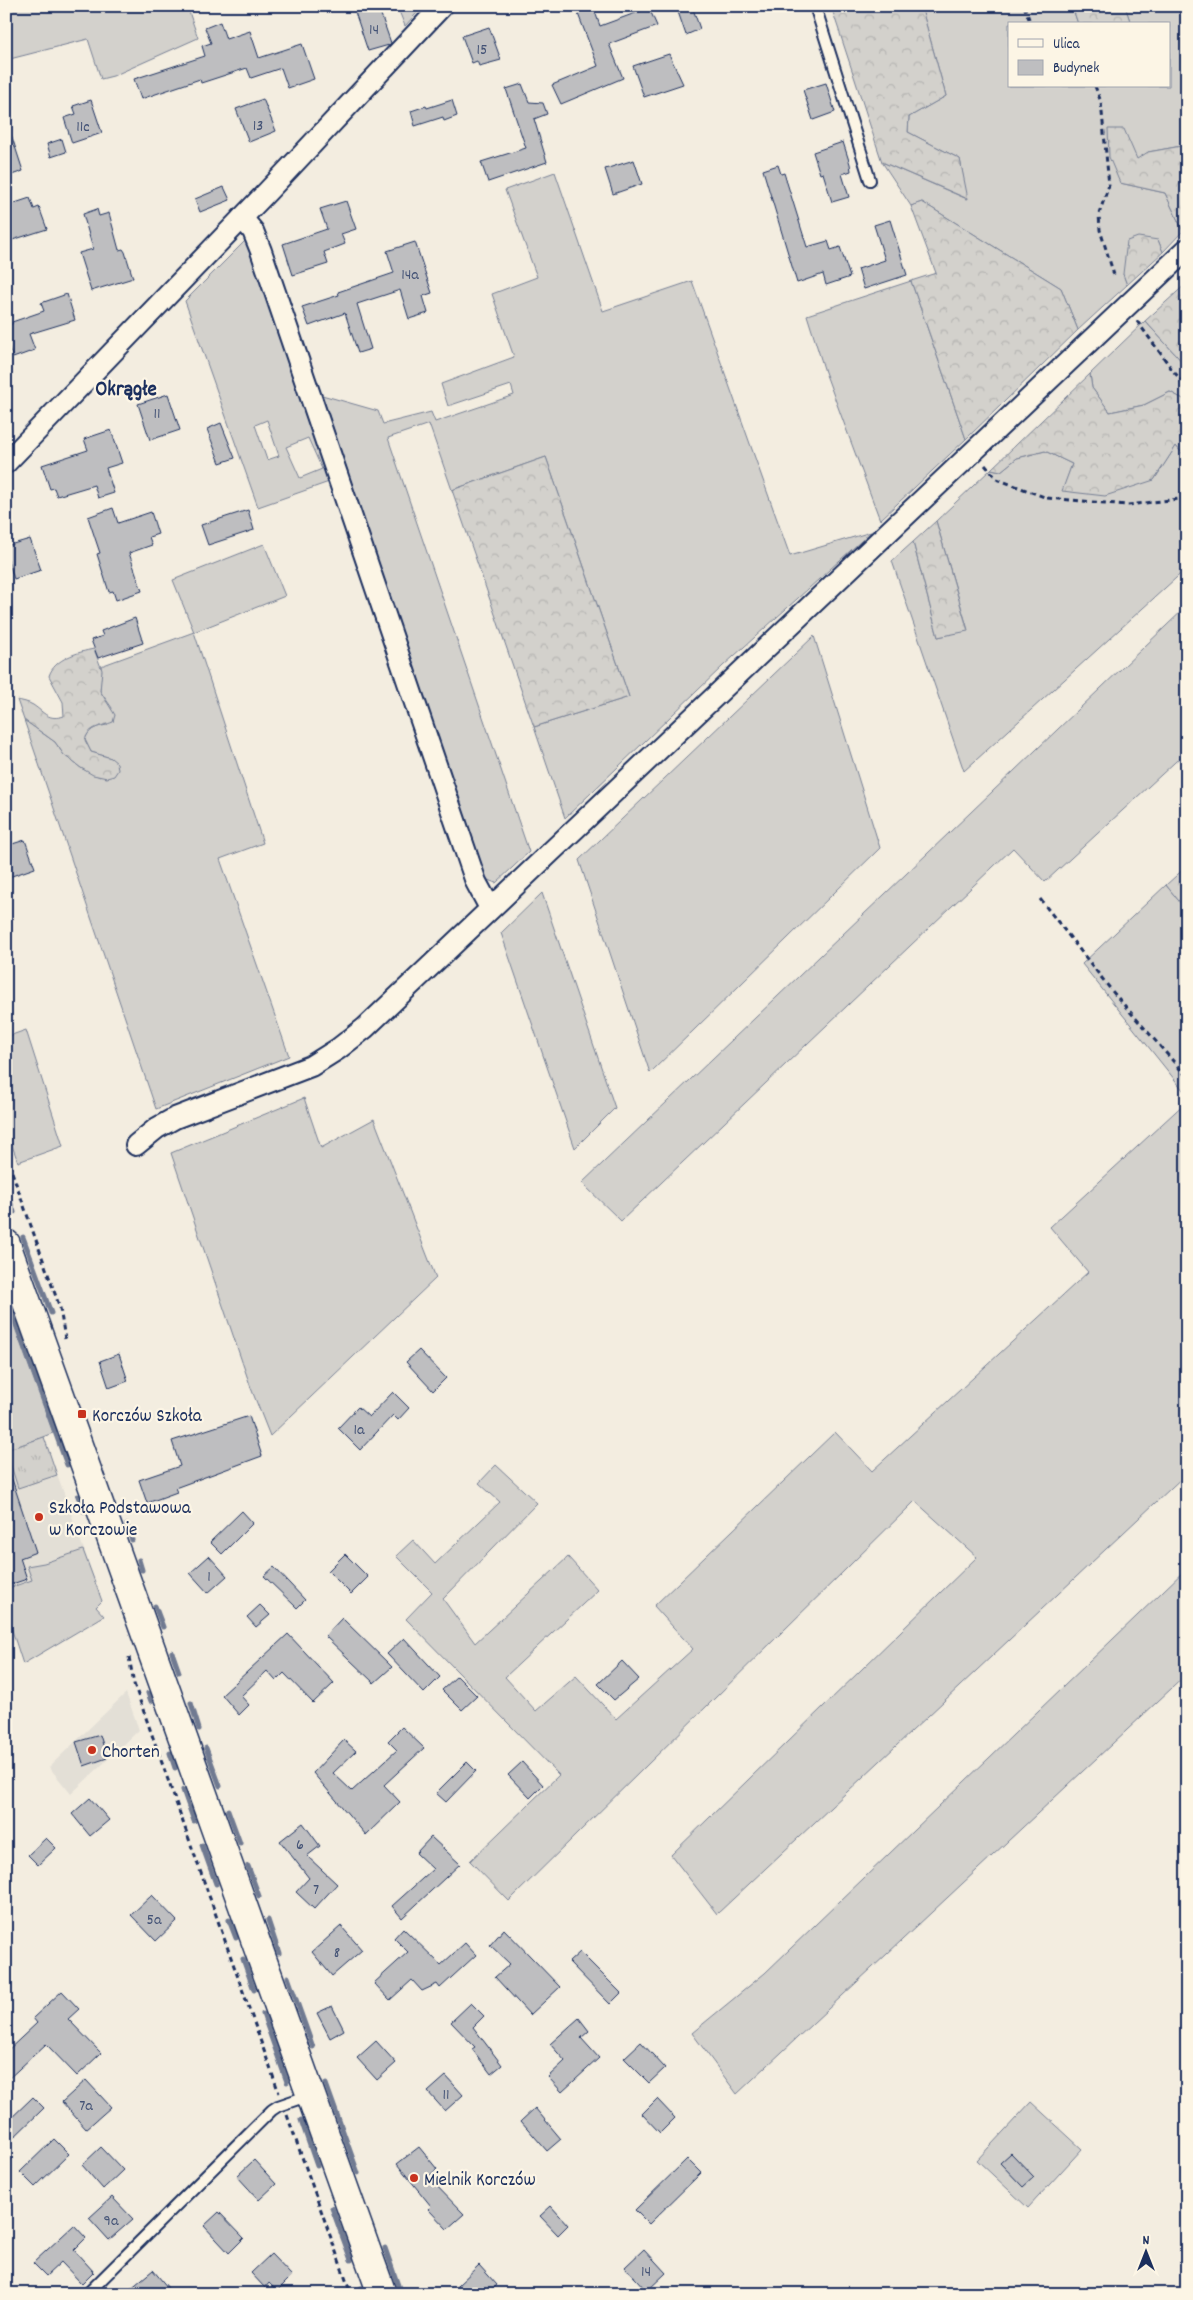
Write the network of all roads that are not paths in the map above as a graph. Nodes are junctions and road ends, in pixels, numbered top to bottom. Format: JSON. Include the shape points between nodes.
{"nodes":[{"id":1,"x":442,"y":6,"type":"edge"},
{"id":2,"x":815,"y":6,"type":"edge"},
{"id":3,"x":870,"y":180,"type":"dead end"},
{"id":4,"x":242,"y":218,"type":"junction"},
{"id":5,"x":1187,"y":249,"type":"edge"},
{"id":6,"x":6,"y":463,"type":"edge"},
{"id":7,"x":490,"y":908,"type":"junction"},
{"id":8,"x":136,"y":1145,"type":"dead end"},
{"id":9,"x":6,"y":1244,"type":"edge"},
{"id":10,"x":311,"y":2095,"type":"junction"},
{"id":11,"x":87,"y":2294,"type":"edge"},
{"id":12,"x":382,"y":2294,"type":"edge"}],
"edges":[{"from":1,"to":4,"type":"street"},
{"from":2,"to":3,"type":"lane"},
{"from":4,"to":6,"type":"street"},
{"from":4,"to":7,"type":"street","via":[[261,251],[476,882]]},
{"from":5,"to":7,"type":"street"},
{"from":7,"to":8,"type":"street","via":[[338,1049],[298,1072],[174,1118]]},
{"from":9,"to":10,"type":"main road"},
{"from":10,"to":11,"type":"lane","via":[[272,2110]]},
{"from":10,"to":12,"type":"main road"}]}
